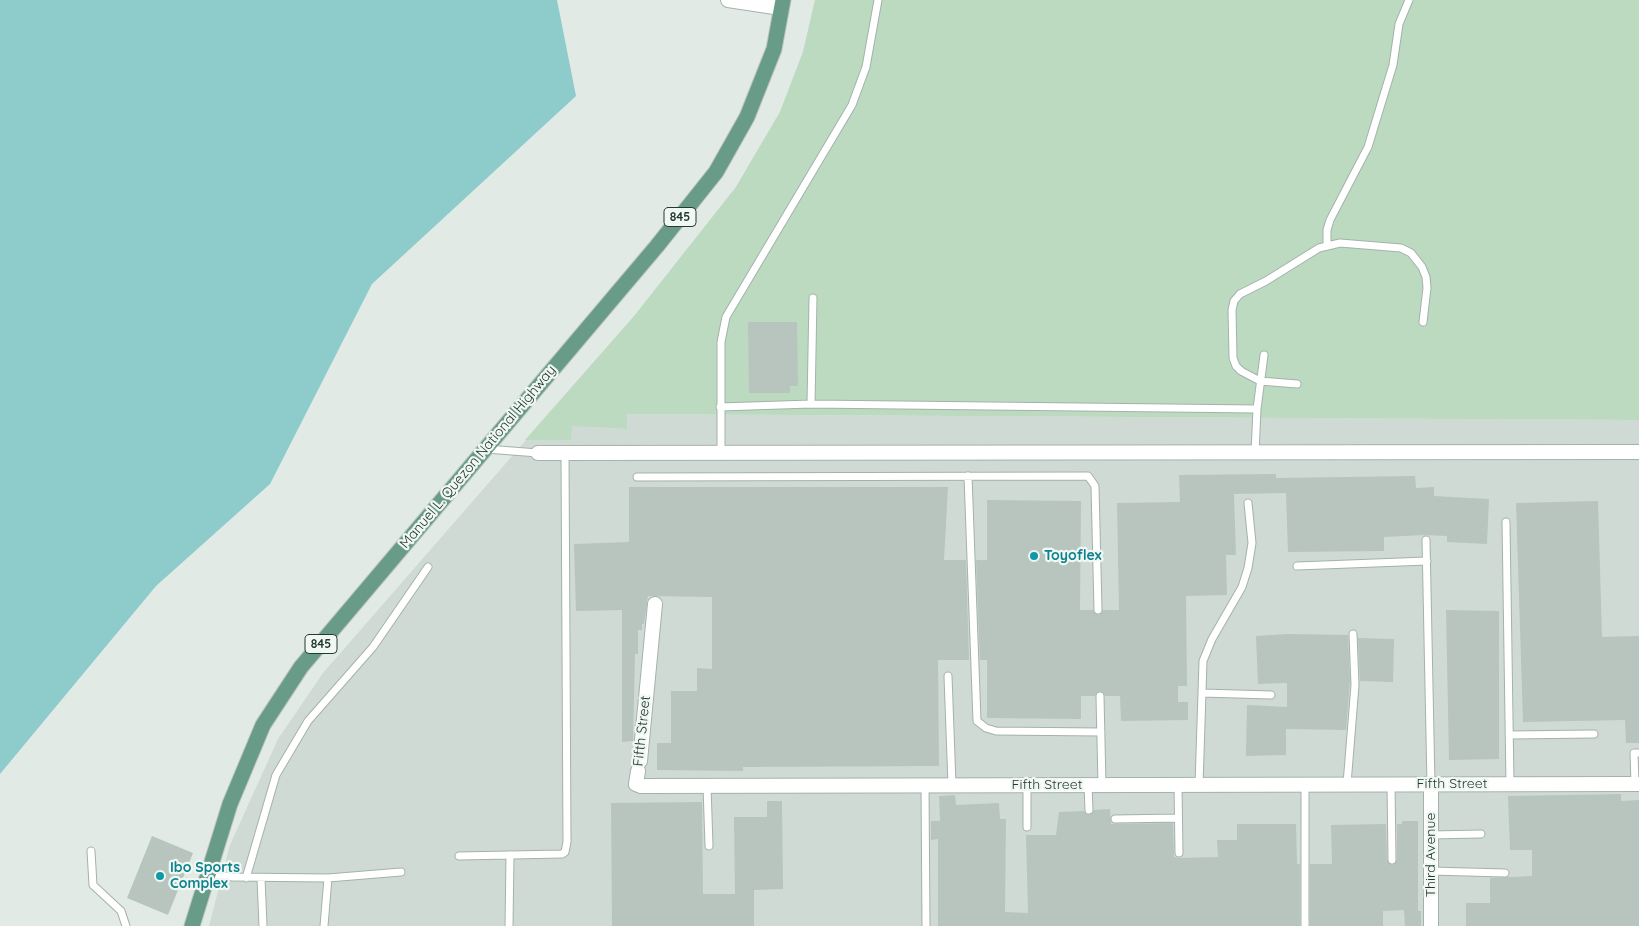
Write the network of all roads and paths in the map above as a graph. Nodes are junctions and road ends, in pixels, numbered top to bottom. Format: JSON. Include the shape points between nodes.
{"nodes":[{"id":1,"x":728,"y":0,"type":"edge"},
{"id":2,"x":878,"y":0,"type":"edge"},
{"id":3,"x":1409,"y":0,"type":"edge"},
{"id":4,"x":782,"y":4,"type":"edge"},
{"id":5,"x":1327,"y":245,"type":"junction"},
{"id":6,"x":813,"y":298,"type":"dead end"},
{"id":7,"x":1423,"y":322,"type":"dead end"},
{"id":8,"x":1264,"y":355,"type":"dead end"},
{"id":9,"x":1260,"y":381,"type":"junction"},
{"id":10,"x":1297,"y":384,"type":"dead end"},
{"id":11,"x":811,"y":404,"type":"junction"},
{"id":12,"x":720,"y":407,"type":"junction"},
{"id":13,"x":1257,"y":410,"type":"junction"},
{"id":14,"x":485,"y":449,"type":"junction"},
{"id":15,"x":720,"y":451,"type":"junction"},
{"id":16,"x":1639,"y":452,"type":"edge"},
{"id":17,"x":538,"y":453,"type":"joint"},
{"id":18,"x":565,"y":453,"type":"junction"},
{"id":19,"x":1255,"y":453,"type":"junction"},
{"id":20,"x":637,"y":476,"type":"dead end"},
{"id":21,"x":968,"y":476,"type":"junction"},
{"id":22,"x":1248,"y":503,"type":"dead end"},
{"id":23,"x":1506,"y":522,"type":"dead end"},
{"id":24,"x":1426,"y":540,"type":"dead end"},
{"id":25,"x":1427,"y":561,"type":"junction"},
{"id":26,"x":1297,"y":566,"type":"dead end"},
{"id":27,"x":428,"y":567,"type":"dead end"},
{"id":28,"x":655,"y":604,"type":"dead end"},
{"id":29,"x":1098,"y":610,"type":"dead end"},
{"id":30,"x":1353,"y":634,"type":"dead end"},
{"id":31,"x":948,"y":676,"type":"dead end"},
{"id":32,"x":1202,"y":693,"type":"junction"},
{"id":33,"x":1271,"y":695,"type":"dead end"},
{"id":34,"x":1100,"y":696,"type":"dead end"},
{"id":35,"x":1101,"y":732,"type":"junction"},
{"id":36,"x":1594,"y":734,"type":"dead end"},
{"id":37,"x":1509,"y":735,"type":"junction"},
{"id":38,"x":1639,"y":753,"type":"edge"},
{"id":39,"x":1305,"y":784,"type":"junction"},
{"id":40,"x":1347,"y":784,"type":"junction"},
{"id":41,"x":1391,"y":784,"type":"junction"},
{"id":42,"x":1431,"y":784,"type":"junction"},
{"id":43,"x":1510,"y":784,"type":"junction"},
{"id":44,"x":1637,"y":784,"type":"edge"},
{"id":45,"x":925,"y":785,"type":"junction"},
{"id":46,"x":952,"y":785,"type":"junction"},
{"id":47,"x":1027,"y":785,"type":"junction"},
{"id":48,"x":1095,"y":785,"type":"junction"},
{"id":49,"x":1178,"y":785,"type":"junction"},
{"id":50,"x":1199,"y":785,"type":"junction"},
{"id":51,"x":708,"y":786,"type":"junction"},
{"id":52,"x":1089,"y":810,"type":"dead end"},
{"id":53,"x":1178,"y":818,"type":"junction"},
{"id":54,"x":1115,"y":819,"type":"dead end"},
{"id":55,"x":1027,"y":827,"type":"dead end"},
{"id":56,"x":1481,"y":834,"type":"dead end"},
{"id":57,"x":1430,"y":835,"type":"junction"},
{"id":58,"x":709,"y":846,"type":"dead end"},
{"id":59,"x":91,"y":851,"type":"dead end"},
{"id":60,"x":1179,"y":853,"type":"dead end"},
{"id":61,"x":510,"y":855,"type":"junction"},
{"id":62,"x":459,"y":856,"type":"dead end"},
{"id":63,"x":1392,"y":860,"type":"dead end"},
{"id":64,"x":1430,"y":871,"type":"junction"},
{"id":65,"x":401,"y":872,"type":"dead end"},
{"id":66,"x":1505,"y":873,"type":"dead end"},
{"id":67,"x":208,"y":874,"type":"junction"},
{"id":68,"x":246,"y":878,"type":"junction"},
{"id":69,"x":262,"y":878,"type":"junction"},
{"id":70,"x":328,"y":878,"type":"junction"},
{"id":71,"x":126,"y":926,"type":"edge"},
{"id":72,"x":192,"y":926,"type":"edge"},
{"id":73,"x":263,"y":926,"type":"edge"},
{"id":74,"x":324,"y":926,"type":"edge"},
{"id":75,"x":509,"y":926,"type":"edge"},
{"id":76,"x":926,"y":926,"type":"edge"},
{"id":77,"x":1305,"y":926,"type":"edge"},
{"id":78,"x":1431,"y":926,"type":"edge"}],
"edges":[{"from":1,"to":4,"type":"street"},
{"from":2,"to":12,"type":"lane","via":[[866,67],[852,105],[726,317],[721,342]]},
{"from":3,"to":5,"type":"lane","via":[[1368,147],[1330,220]]},
{"from":4,"to":14,"type":"main road","name":"Manuel L. Quezon National Highway","number":"845","via":[[774,49],[747,117],[716,172]]},
{"from":5,"to":7,"type":"lane","via":[[1340,243],[1401,248],[1411,253],[1426,277]]},
{"from":5,"to":9,"type":"lane","via":[[1250,287],[1234,301],[1232,358],[1241,371]]},
{"from":6,"to":11,"type":"lane"},
{"from":8,"to":9,"type":"lane"},
{"from":9,"to":10,"type":"lane"},
{"from":9,"to":13,"type":"lane"},
{"from":11,"to":12,"type":"lane"},
{"from":11,"to":13,"type":"lane"},
{"from":12,"to":15,"type":"lane"},
{"from":13,"to":19,"type":"lane"},
{"from":14,"to":17,"type":"lane"},
{"from":14,"to":67,"type":"main road","name":"Manuel L. Quezon National Highway","number":"845","via":[[301,667],[263,726],[230,804]]},
{"from":15,"to":18,"type":"street"},
{"from":15,"to":19,"type":"street"},
{"from":16,"to":19,"type":"street"},
{"from":17,"to":18,"type":"street"},
{"from":18,"to":61,"type":"lane","via":[[567,842],[562,854]]},
{"from":20,"to":21,"type":"lane"},
{"from":21,"to":29,"type":"lane","via":[[1084,476],[1092,479],[1095,486]]},
{"from":21,"to":35,"type":"lane","via":[[977,722],[996,731]]},
{"from":22,"to":32,"type":"lane","via":[[1252,543],[1248,568],[1242,588],[1203,661]]},
{"from":23,"to":37,"type":"lane"},
{"from":24,"to":25,"type":"lane"},
{"from":25,"to":26,"type":"lane"},
{"from":25,"to":42,"type":"lane"},
{"from":27,"to":68,"type":"lane","via":[[373,647],[308,721],[280,768]]},
{"from":28,"to":51,"type":"street","name":"Fifth Street","via":[[636,784]]},
{"from":30,"to":40,"type":"lane","via":[[1355,686]]},
{"from":31,"to":46,"type":"lane"},
{"from":32,"to":33,"type":"lane"},
{"from":32,"to":50,"type":"lane"},
{"from":34,"to":35,"type":"lane"},
{"from":35,"to":48,"type":"lane"},
{"from":36,"to":37,"type":"lane"},
{"from":37,"to":43,"type":"lane"},
{"from":38,"to":44,"type":"lane","via":[[1634,753]]},
{"from":39,"to":40,"type":"street","name":"Fifth Street"},
{"from":39,"to":50,"type":"street","name":"Fifth Street"},
{"from":39,"to":77,"type":"lane"},
{"from":40,"to":41,"type":"street","name":"Fifth Street"},
{"from":41,"to":42,"type":"street","name":"Fifth Street"},
{"from":41,"to":63,"type":"lane"},
{"from":42,"to":43,"type":"street","name":"Fifth Street"},
{"from":42,"to":57,"type":"street","name":"Third Avenue"},
{"from":43,"to":44,"type":"street","name":"Fifth Street"},
{"from":45,"to":46,"type":"street","name":"Fifth Street"},
{"from":45,"to":51,"type":"street","name":"Fifth Street"},
{"from":45,"to":76,"type":"lane"},
{"from":46,"to":47,"type":"street","name":"Fifth Street"},
{"from":47,"to":48,"type":"street","name":"Fifth Street"},
{"from":47,"to":55,"type":"lane"},
{"from":48,"to":49,"type":"street","name":"Fifth Street"},
{"from":48,"to":52,"type":"lane"},
{"from":49,"to":50,"type":"street","name":"Fifth Street"},
{"from":49,"to":53,"type":"lane"},
{"from":51,"to":58,"type":"lane"},
{"from":53,"to":54,"type":"lane"},
{"from":53,"to":60,"type":"lane"},
{"from":56,"to":57,"type":"lane"},
{"from":57,"to":64,"type":"street","name":"Third Avenue"},
{"from":59,"to":71,"type":"lane","via":[[93,885],[121,911]]},
{"from":61,"to":62,"type":"lane"},
{"from":61,"to":75,"type":"lane"},
{"from":64,"to":66,"type":"lane"},
{"from":64,"to":78,"type":"street","name":"Third Avenue"},
{"from":65,"to":70,"type":"lane"},
{"from":67,"to":68,"type":"lane"},
{"from":67,"to":72,"type":"main road","name":"Manuel L. Quezon National Highway","number":"845"},
{"from":68,"to":69,"type":"lane"},
{"from":69,"to":70,"type":"lane"},
{"from":69,"to":73,"type":"lane"},
{"from":70,"to":74,"type":"lane"}]}
